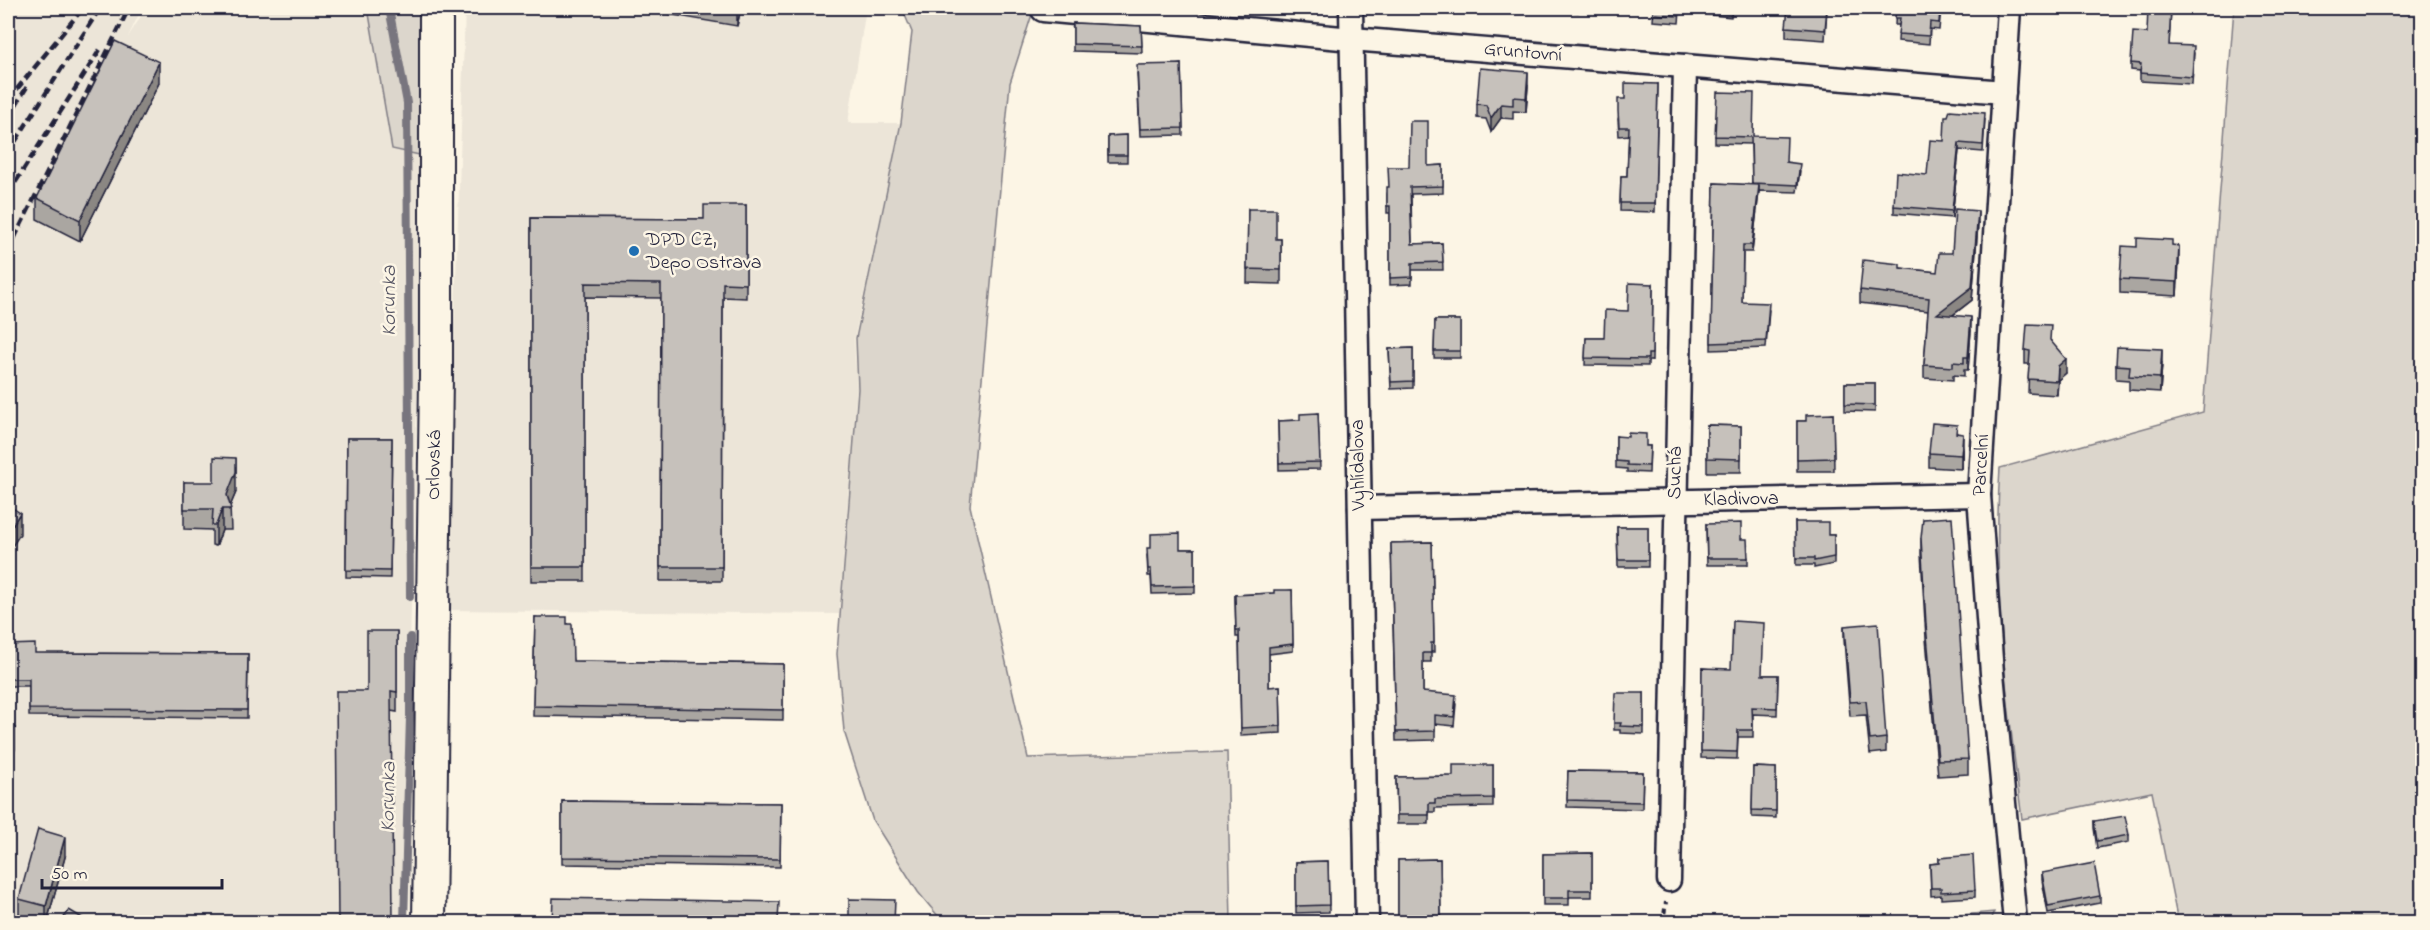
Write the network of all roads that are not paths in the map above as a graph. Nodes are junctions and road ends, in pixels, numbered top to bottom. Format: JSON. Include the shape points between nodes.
{"nodes":[{"id":1,"x":436,"y":8,"type":"edge"},
{"id":2,"x":1351,"y":8,"type":"edge"},
{"id":3,"x":2009,"y":8,"type":"edge"},
{"id":4,"x":1043,"y":10,"type":"dead end"},
{"id":5,"x":1352,"y":39,"type":"junction"},
{"id":6,"x":1685,"y":66,"type":"junction"},
{"id":7,"x":2004,"y":92,"type":"junction"},
{"id":8,"x":1979,"y":495,"type":"junction"},
{"id":9,"x":1676,"y":501,"type":"junction"},
{"id":10,"x":1360,"y":507,"type":"junction"},
{"id":11,"x":1669,"y":880,"type":"dead end"},
{"id":12,"x":429,"y":922,"type":"edge"},
{"id":13,"x":1367,"y":922,"type":"edge"},
{"id":14,"x":2015,"y":922,"type":"edge"}],
"edges":[{"from":1,"to":12,"type":"main road","name":"Orlovská"},
{"from":2,"to":5,"type":"street","name":"Vyhlídalova"},
{"from":3,"to":7,"type":"street","name":"Parcelní"},
{"from":4,"to":5,"type":"street","name":"Gruntovní"},
{"from":5,"to":6,"type":"street","name":"Gruntovní"},
{"from":5,"to":10,"type":"street","name":"Vyhlídalova"},
{"from":6,"to":7,"type":"street","name":"Gruntovní"},
{"from":6,"to":9,"type":"street","name":"Suchá"},
{"from":7,"to":8,"type":"street","name":"Parcelní"},
{"from":8,"to":9,"type":"street","name":"Kladivova"},
{"from":8,"to":14,"type":"street","name":"Parcelní"},
{"from":9,"to":10,"type":"street","name":"Kladivova"},
{"from":9,"to":11,"type":"street","name":"Suchá"},
{"from":10,"to":13,"type":"street","name":"Vyhlídalova"}]}
